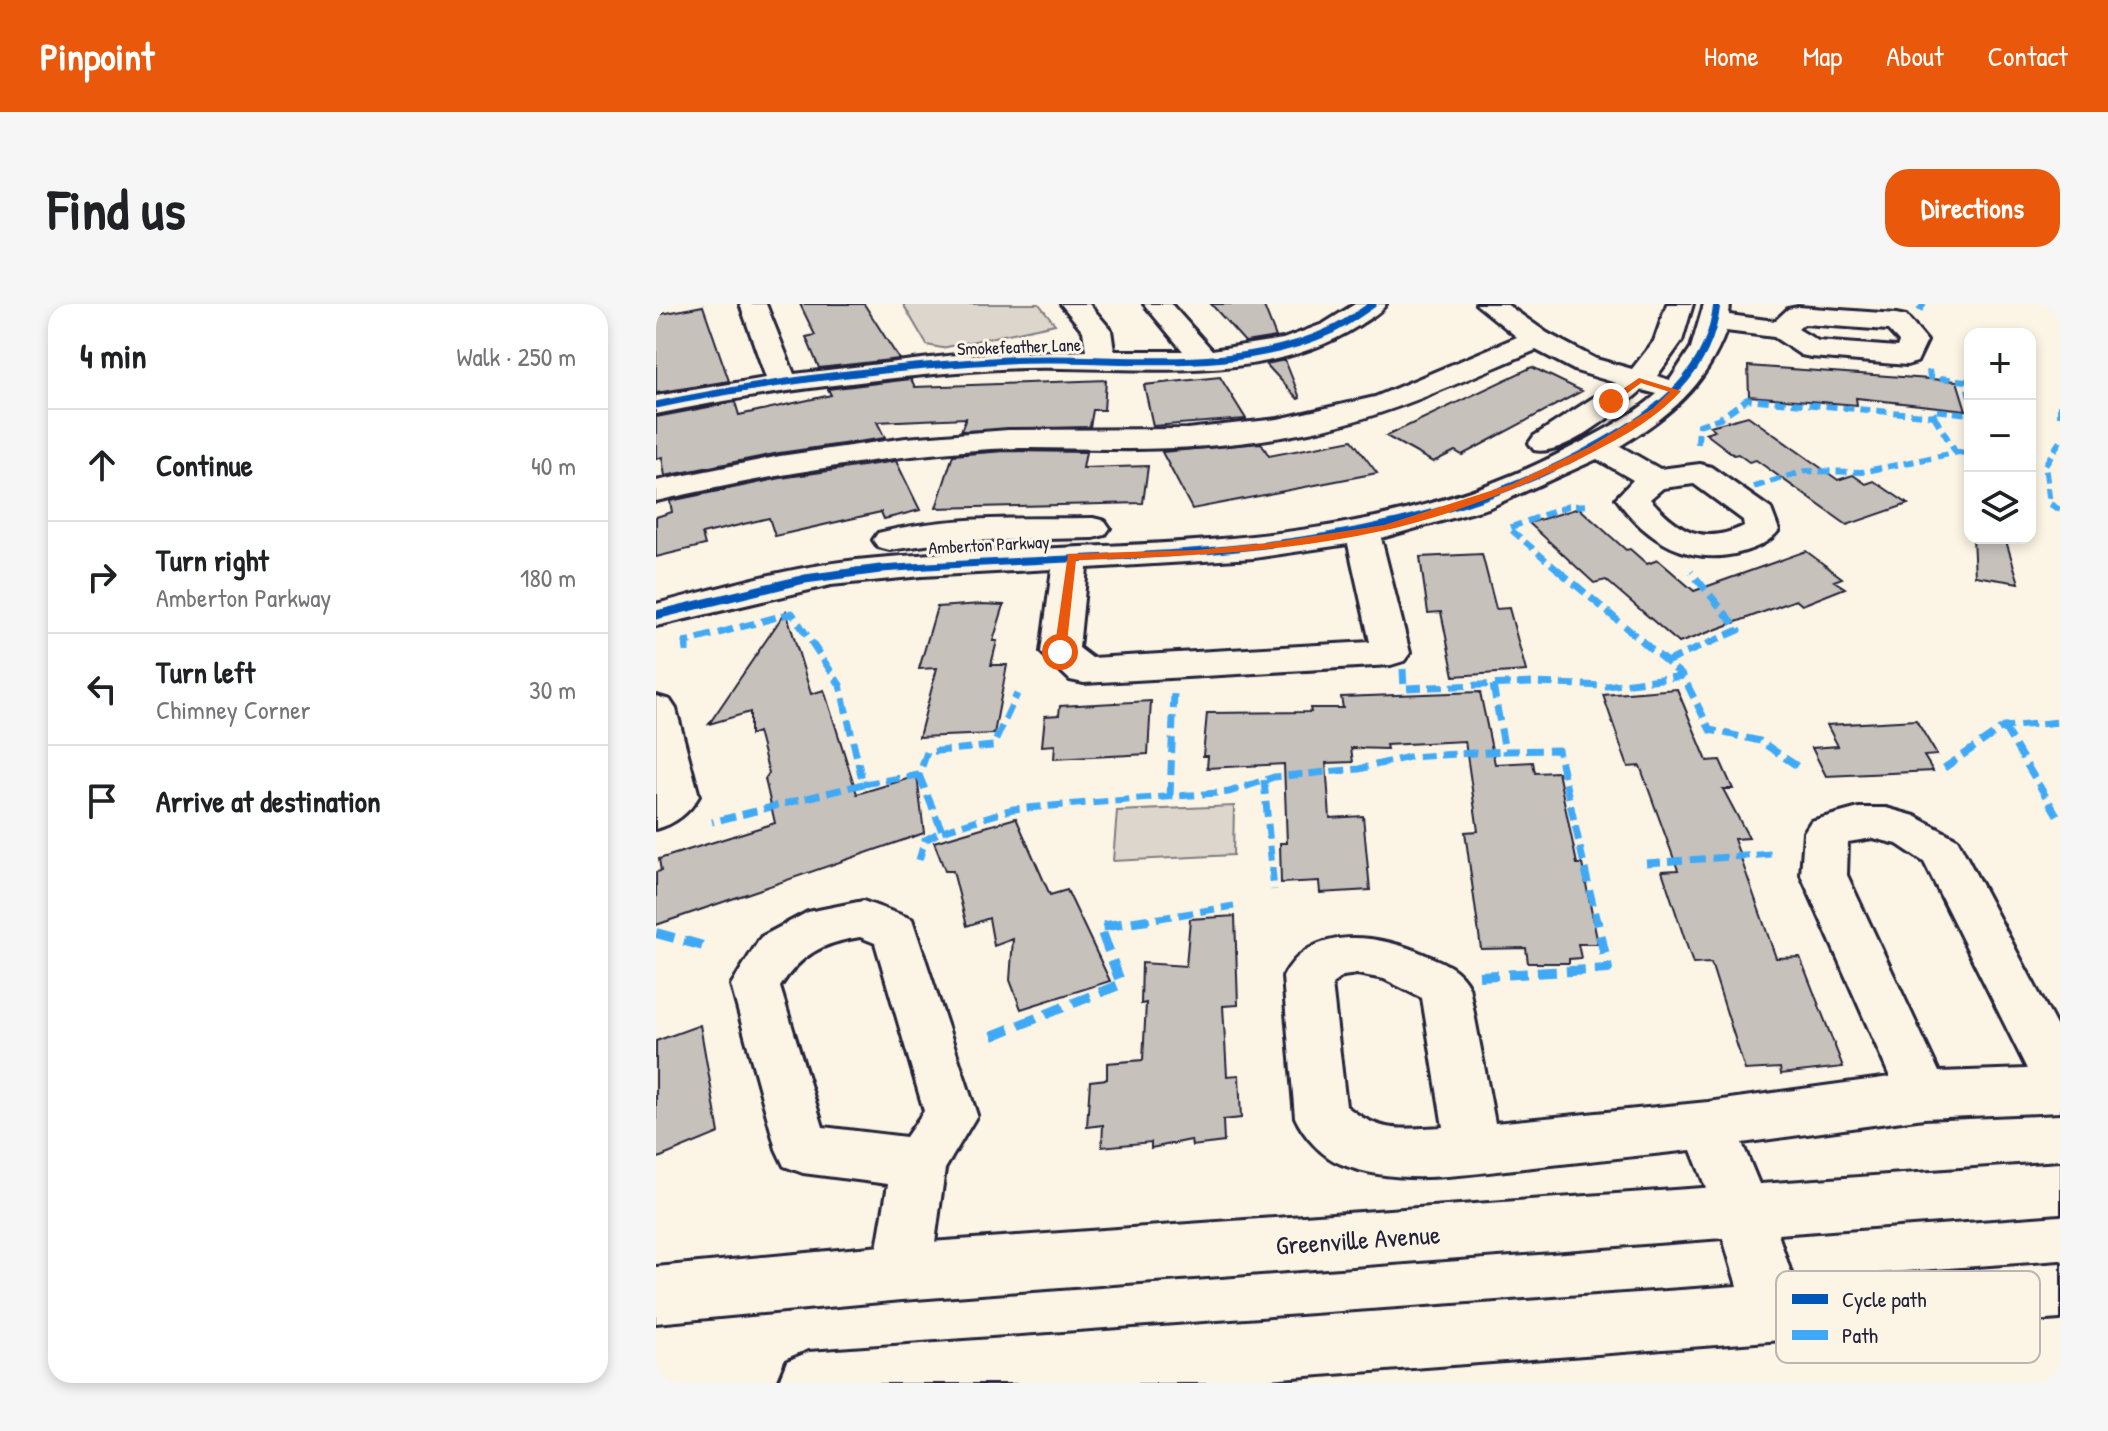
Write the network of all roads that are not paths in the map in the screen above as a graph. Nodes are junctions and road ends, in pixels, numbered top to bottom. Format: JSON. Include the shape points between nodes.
{"nodes":[{"id":1,"x":753,"y":304,"type":"edge"},
{"id":2,"x":1074,"y":304,"type":"edge"},
{"id":3,"x":1157,"y":304,"type":"edge"},
{"id":4,"x":1325,"y":304,"type":"edge"},
{"id":5,"x":1489,"y":304,"type":"edge"},
{"id":6,"x":1680,"y":304,"type":"edge"},
{"id":7,"x":1364,"y":312,"type":"edge"},
{"id":8,"x":1717,"y":313,"type":"edge"},
{"id":9,"x":1781,"y":330,"type":"dead end"},
{"id":10,"x":1537,"y":339,"type":"junction"},
{"id":11,"x":1101,"y":360,"type":"junction"},
{"id":12,"x":1205,"y":360,"type":"junction"},
{"id":13,"x":1639,"y":380,"type":"junction"},
{"id":14,"x":783,"y":385,"type":"junction"},
{"id":15,"x":1677,"y":391,"type":"junction"},
{"id":16,"x":656,"y":405,"type":"edge"},
{"id":17,"x":1598,"y":446,"type":"junction"},
{"id":18,"x":1654,"y":479,"type":"dead end"},
{"id":19,"x":656,"y":491,"type":"edge"},
{"id":20,"x":1362,"y":531,"type":"junction"},
{"id":21,"x":1071,"y":557,"type":"junction"},
{"id":22,"x":656,"y":586,"type":"edge"},
{"id":23,"x":656,"y":615,"type":"edge"},
{"id":24,"x":656,"y":709,"type":"edge"},
{"id":25,"x":656,"y":814,"type":"edge"},
{"id":26,"x":2060,"y":1083,"type":"edge"},
{"id":27,"x":2060,"y":1090,"type":"edge"},
{"id":28,"x":1924,"y":1095,"type":"junction"},
{"id":29,"x":1708,"y":1125,"type":"junction"},
{"id":30,"x":1473,"y":1149,"type":"dead end"},
{"id":31,"x":919,"y":1163,"type":"junction"},
{"id":32,"x":2060,"y":1188,"type":"edge"},
{"id":33,"x":1743,"y":1213,"type":"junction"},
{"id":34,"x":902,"y":1272,"type":"junction"},
{"id":35,"x":2060,"y":1291,"type":"edge"},
{"id":36,"x":2040,"y":1292,"type":"edge"},
{"id":37,"x":656,"y":1295,"type":"edge"},
{"id":38,"x":1774,"y":1312,"type":"joint"},
{"id":39,"x":809,"y":1383,"type":"edge"}],
"edges":[{"from":1,"to":14,"type":"street"},
{"from":2,"to":11,"type":"street","via":[[1097,330]]},
{"from":3,"to":12,"type":"street"},
{"from":4,"to":7,"type":"street"},
{"from":5,"to":10,"type":"street"},
{"from":6,"to":13,"type":"street","name":"Amberton Parkway","via":[[1667,345]]},
{"from":7,"to":12,"type":"street","name":"Smokefeather Lane","via":[[1320,338]]},
{"from":8,"to":9,"type":"street"},
{"from":8,"to":15,"type":"street","name":"Amberton Parkway","via":[[1705,348]]},
{"from":10,"to":13,"type":"street","via":[[1586,365]]},
{"from":10,"to":19,"type":"street","via":[[1398,398],[1300,424],[1180,439],[947,443],[835,455]]},
{"from":11,"to":12,"type":"street","name":"Smokefeather Lane"},
{"from":11,"to":14,"type":"street","name":"Smokefeather Lane","via":[[898,369]]},
{"from":13,"to":15,"type":"street"},
{"from":13,"to":22,"type":"street","name":"Amberton Parkway","via":[[1549,442],[1381,503],[1176,529],[954,531],[806,551]]},
{"from":14,"to":16,"type":"street","name":"Smokefeather Lane"},
{"from":15,"to":17,"type":"street","name":"Amberton Parkway"},
{"from":17,"to":18,"type":"street"},
{"from":17,"to":20,"type":"street","name":"Amberton Parkway","via":[[1516,486]]},
{"from":20,"to":21,"type":"street","name":"Amberton Parkway","via":[[1197,553]]},
{"from":20,"to":21,"type":"street","via":[[1391,653],[1084,671],[1060,652]]},
{"from":21,"to":23,"type":"street","name":"Amberton Parkway","via":[[853,571]]},
{"from":24,"to":25,"type":"street","via":[[678,796]]},
{"from":26,"to":28,"type":"street","via":[[1941,851],[1915,831],[1855,822],[1826,832],[1824,875]]},
{"from":27,"to":28,"type":"street"},
{"from":28,"to":29,"type":"street"},
{"from":29,"to":30,"type":"street"},
{"from":29,"to":33,"type":"street"},
{"from":31,"to":31,"type":"street","via":[[951,1115],[895,932],[863,919],[824,925],[778,950],[755,985],[803,1149]]},
{"from":31,"to":34,"type":"street"},
{"from":32,"to":33,"type":"street","name":"Greenville Avenue"},
{"from":33,"to":34,"type":"street","name":"Greenville Avenue"},
{"from":33,"to":38,"type":"street"},
{"from":34,"to":37,"type":"street","name":"Greenville Avenue"},
{"from":35,"to":36,"type":"street"},
{"from":38,"to":39,"type":"street"}]}
